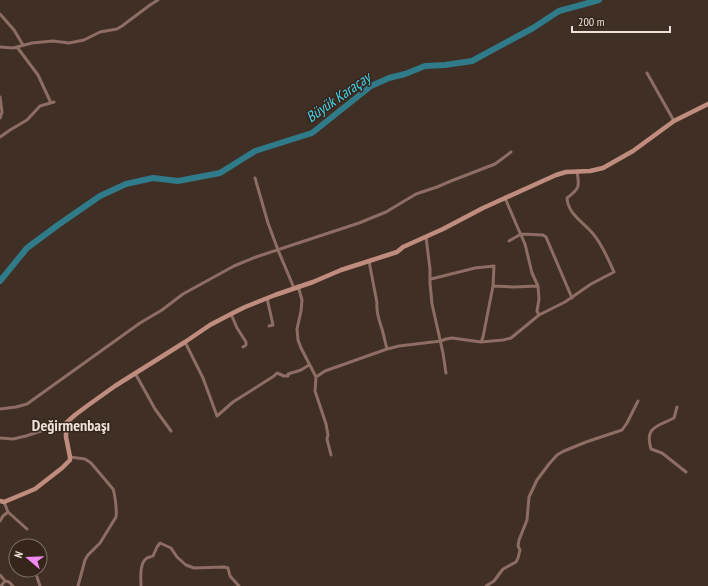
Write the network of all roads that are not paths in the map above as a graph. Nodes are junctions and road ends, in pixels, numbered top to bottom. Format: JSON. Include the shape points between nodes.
{"nodes":[{"id":1,"x":158,"y":0,"type":"edge"},
{"id":2,"x":0,"y":14,"type":"edge"},
{"id":3,"x":23,"y":45,"type":"junction"},
{"id":4,"x":0,"y":47,"type":"edge"},
{"id":5,"x":17,"y":47,"type":"junction"},
{"id":6,"x":647,"y":73,"type":"dead end"},
{"id":7,"x":0,"y":97,"type":"edge"},
{"id":8,"x":708,"y":104,"type":"edge"},
{"id":9,"x":0,"y":118,"type":"edge"},
{"id":10,"x":674,"y":121,"type":"junction"},
{"id":11,"x":0,"y":137,"type":"edge"},
{"id":12,"x":511,"y":152,"type":"dead end"},
{"id":13,"x":577,"y":172,"type":"junction"},
{"id":14,"x":255,"y":178,"type":"dead end"},
{"id":15,"x":505,"y":198,"type":"junction"},
{"id":16,"x":521,"y":234,"type":"junction"},
{"id":17,"x":426,"y":237,"type":"junction"},
{"id":18,"x":509,"y":241,"type":"dead end"},
{"id":19,"x":278,"y":250,"type":"junction"},
{"id":20,"x":368,"y":260,"type":"junction"},
{"id":21,"x":431,"y":279,"type":"junction"},
{"id":22,"x":493,"y":286,"type":"junction"},
{"id":23,"x":538,"y":286,"type":"junction"},
{"id":24,"x":296,"y":287,"type":"junction"},
{"id":25,"x":267,"y":298,"type":"junction"},
{"id":26,"x":572,"y":298,"type":"junction"},
{"id":27,"x":231,"y":314,"type":"junction"},
{"id":28,"x":539,"y":315,"type":"junction"},
{"id":29,"x":269,"y":326,"type":"dead end"},
{"id":30,"x":441,"y":341,"type":"junction"},
{"id":31,"x":185,"y":342,"type":"junction"},
{"id":32,"x":481,"y":342,"type":"junction"},
{"id":33,"x":244,"y":348,"type":"dead end"},
{"id":34,"x":387,"y":349,"type":"junction"},
{"id":35,"x":309,"y":364,"type":"junction"},
{"id":36,"x":446,"y":372,"type":"dead end"},
{"id":37,"x":135,"y":373,"type":"junction"},
{"id":38,"x":316,"y":377,"type":"junction"},
{"id":39,"x":638,"y":402,"type":"dead end"},
{"id":40,"x":677,"y":407,"type":"dead end"},
{"id":41,"x":0,"y":409,"type":"edge"},
{"id":42,"x":66,"y":424,"type":"junction"},
{"id":43,"x":171,"y":431,"type":"dead end"},
{"id":44,"x":0,"y":438,"type":"edge"},
{"id":45,"x":331,"y":455,"type":"dead end"},
{"id":46,"x":70,"y":457,"type":"junction"},
{"id":47,"x":686,"y":472,"type":"dead end"},
{"id":48,"x":2,"y":502,"type":"edge"},
{"id":49,"x":8,"y":512,"type":"junction"},
{"id":50,"x":0,"y":521,"type":"edge"},
{"id":51,"x":27,"y":529,"type":"dead end"},
{"id":52,"x":0,"y":575,"type":"edge"},
{"id":53,"x":5,"y":582,"type":"junction"},
{"id":54,"x":1,"y":586,"type":"edge"},
{"id":55,"x":13,"y":586,"type":"edge"},
{"id":56,"x":78,"y":586,"type":"edge"},
{"id":57,"x":141,"y":586,"type":"edge"},
{"id":58,"x":239,"y":586,"type":"edge"},
{"id":59,"x":486,"y":586,"type":"edge"}],
"edges":[{"from":1,"to":3,"type":"street","via":[[117,29],[100,32],[84,40]]},
{"from":2,"to":3,"type":"street"},
{"from":3,"to":5,"type":"street"},
{"from":4,"to":5,"type":"street"},
{"from":5,"to":11,"type":"street","via":[[38,75],[52,102],[40,106],[27,120]]},
{"from":6,"to":10,"type":"street"},
{"from":7,"to":9,"type":"street"},
{"from":8,"to":10,"type":"street"},
{"from":10,"to":13,"type":"street","via":[[633,151],[603,168]]},
{"from":12,"to":19,"type":"street","via":[[495,164],[416,194],[386,212]]},
{"from":13,"to":15,"type":"street","via":[[556,175]]},
{"from":13,"to":26,"type":"street","via":[[578,186],[576,192],[567,198],[567,204],[571,212],[594,234],[614,272]]},
{"from":14,"to":19,"type":"street"},
{"from":15,"to":16,"type":"street"},
{"from":15,"to":17,"type":"street"},
{"from":16,"to":18,"type":"street"},
{"from":16,"to":23,"type":"street"},
{"from":16,"to":26,"type":"street","via":[[546,237]]},
{"from":17,"to":20,"type":"street","via":[[397,252]]},
{"from":17,"to":21,"type":"street"},
{"from":19,"to":24,"type":"street"},
{"from":19,"to":41,"type":"street","via":[[234,266],[183,294],[27,404]]},
{"from":20,"to":24,"type":"street"},
{"from":20,"to":34,"type":"street","via":[[377,314]]},
{"from":21,"to":22,"type":"street","via":[[494,266]]},
{"from":21,"to":30,"type":"street","via":[[432,304]]},
{"from":22,"to":23,"type":"street"},
{"from":22,"to":32,"type":"street"},
{"from":23,"to":28,"type":"street"},
{"from":24,"to":25,"type":"street"},
{"from":24,"to":35,"type":"street","via":[[302,300],[297,335]]},
{"from":25,"to":27,"type":"street"},
{"from":25,"to":29,"type":"street","via":[[272,325]]},
{"from":26,"to":28,"type":"street"},
{"from":27,"to":31,"type":"street"},
{"from":27,"to":33,"type":"street","via":[[246,342]]},
{"from":28,"to":32,"type":"street","via":[[511,338]]},
{"from":30,"to":32,"type":"street","via":[[452,338]]},
{"from":30,"to":34,"type":"street"},
{"from":30,"to":36,"type":"street"},
{"from":31,"to":35,"type":"street","via":[[203,378],[217,416],[233,402],[277,374],[288,376]]},
{"from":31,"to":37,"type":"street"},
{"from":34,"to":38,"type":"street","via":[[325,371]]},
{"from":35,"to":38,"type":"street"},
{"from":37,"to":42,"type":"street"},
{"from":37,"to":43,"type":"street"},
{"from":38,"to":45,"type":"street","via":[[315,391],[326,424]]},
{"from":39,"to":59,"type":"street","via":[[622,430],[564,451],[549,464],[529,497],[527,520],[518,540],[520,550],[516,562],[503,569],[494,581]]},
{"from":40,"to":47,"type":"street","via":[[674,418],[651,430],[648,442],[651,449],[662,453]]},
{"from":42,"to":44,"type":"street","via":[[58,424],[13,439]]},
{"from":42,"to":46,"type":"street"},
{"from":46,"to":48,"type":"street","via":[[62,468],[35,489]]},
{"from":46,"to":56,"type":"street","via":[[85,459],[91,463],[115,491],[117,513],[100,543],[85,560]]},
{"from":48,"to":49,"type":"street"},
{"from":49,"to":50,"type":"street"},
{"from":49,"to":51,"type":"street"},
{"from":52,"to":53,"type":"street"},
{"from":53,"to":54,"type":"street"},
{"from":53,"to":55,"type":"street"},
{"from":57,"to":58,"type":"street","via":[[143,564],[146,559],[153,556],[160,543],[171,548],[186,565],[194,568],[228,568],[230,576]]}]}
